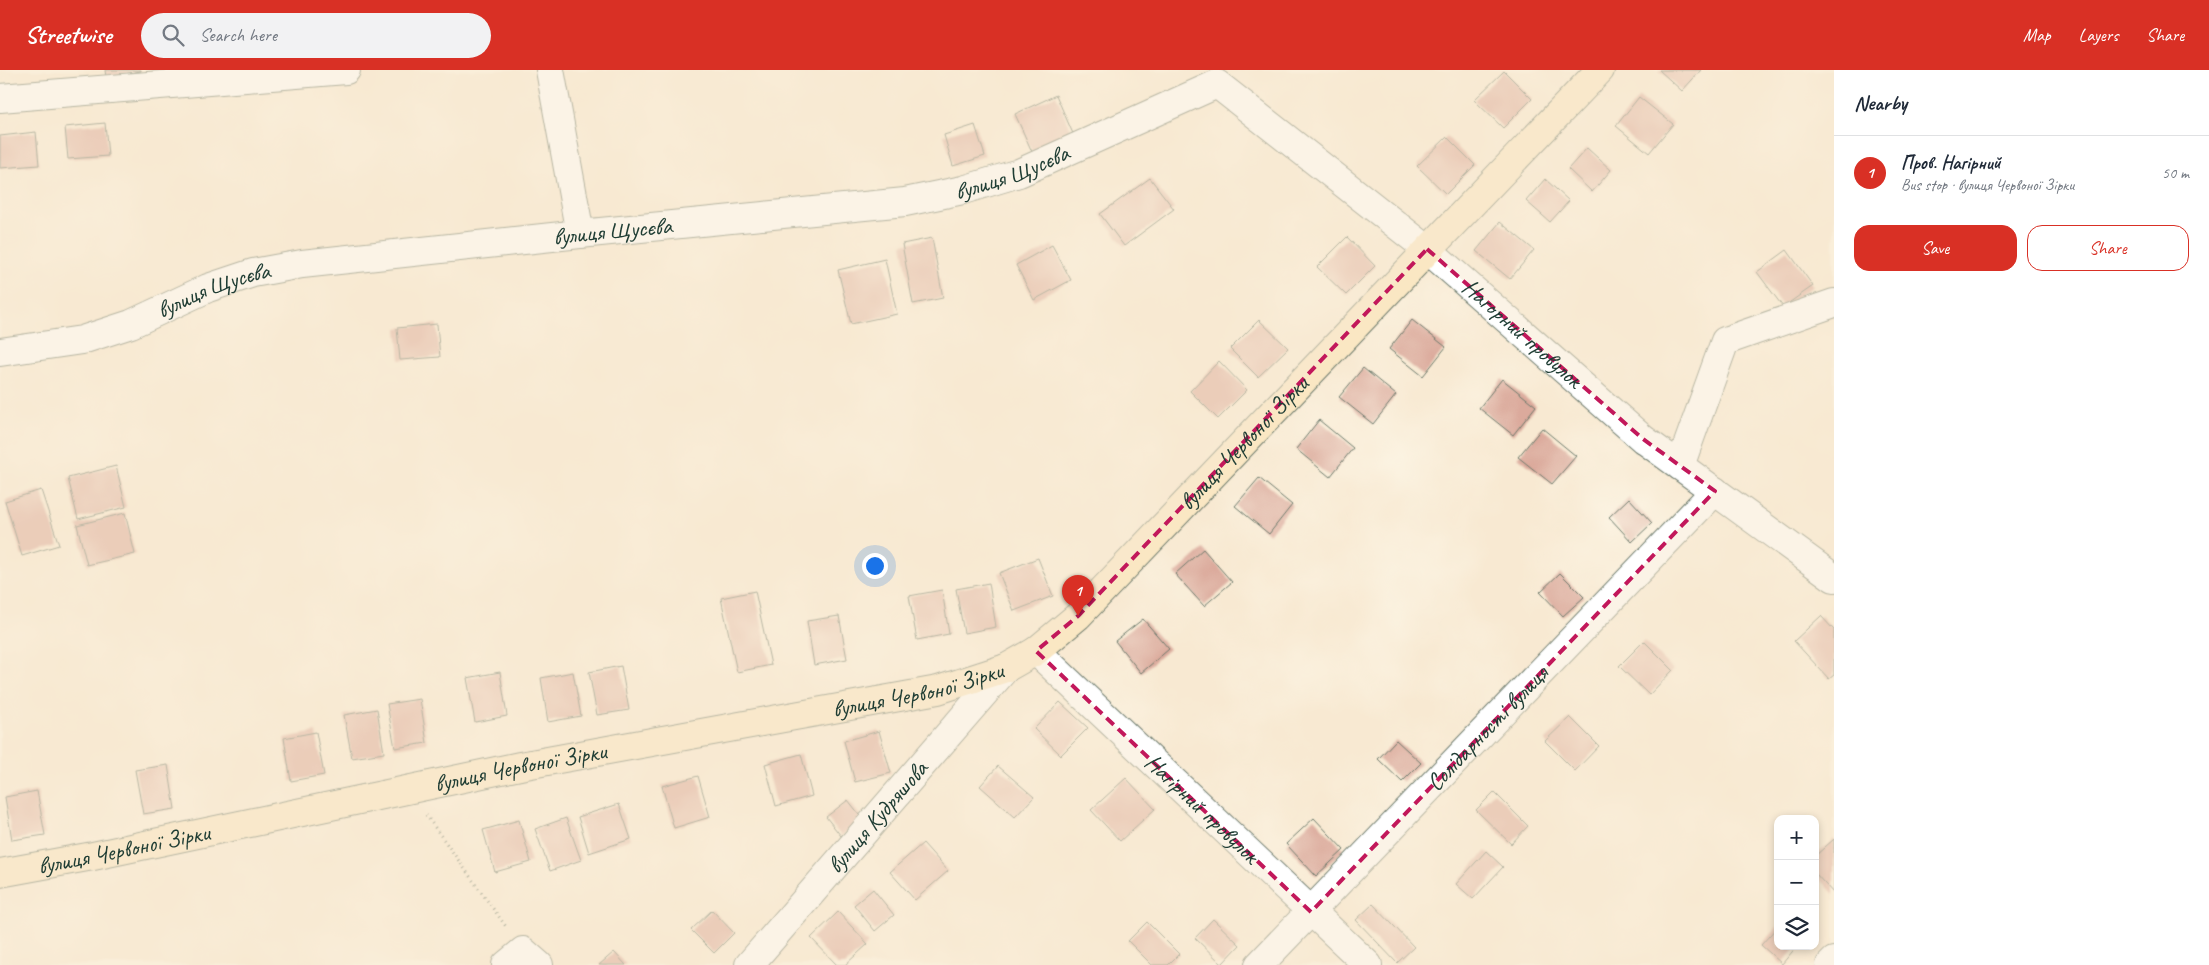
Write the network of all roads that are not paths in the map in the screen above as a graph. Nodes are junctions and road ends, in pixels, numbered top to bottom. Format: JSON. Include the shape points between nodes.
{"nodes":[{"id":1,"x":346,"y":70,"type":"edge"},
{"id":2,"x":550,"y":70,"type":"edge"},
{"id":3,"x":1600,"y":70,"type":"edge"},
{"id":4,"x":1217,"y":84,"type":"joint"},
{"id":5,"x":0,"y":98,"type":"edge"},
{"id":6,"x":580,"y":234,"type":"junction"},
{"id":7,"x":1427,"y":249,"type":"junction"},
{"id":8,"x":1834,"y":303,"type":"edge"},
{"id":9,"x":0,"y":352,"type":"edge"},
{"id":10,"x":1680,"y":466,"type":"junction"},
{"id":11,"x":1715,"y":492,"type":"junction"},
{"id":12,"x":1834,"y":578,"type":"edge"},
{"id":13,"x":1036,"y":651,"type":"junction"},
{"id":14,"x":1006,"y":668,"type":"junction"},
{"id":15,"x":0,"y":873,"type":"edge"},
{"id":16,"x":1311,"y":912,"type":"junction"},
{"id":17,"x":1834,"y":961,"type":"edge"},
{"id":18,"x":749,"y":965,"type":"edge"},
{"id":19,"x":1259,"y":965,"type":"edge"},
{"id":20,"x":1368,"y":965,"type":"edge"},
{"id":21,"x":1830,"y":965,"type":"edge"}],
"edges":[{"from":1,"to":5,"type":"street"},
{"from":2,"to":6,"type":"street"},
{"from":3,"to":7,"type":"street","name":"вулиця Червоної Зірки"},
{"from":4,"to":6,"type":"street","name":"вулиця Щусєва","via":[[1019,173],[963,190],[905,202]]},
{"from":4,"to":7,"type":"street","name":"Нагорний провулок"},
{"from":6,"to":9,"type":"street","name":"вулиця Щусєва","via":[[302,264],[253,273],[208,288],[131,324],[82,340]]},
{"from":7,"to":10,"type":"street","name":"Нагорний провулок","via":[[1643,439]]},
{"from":7,"to":13,"type":"street","name":"вулиця Червоної Зірки","via":[[1078,616]]},
{"from":8,"to":10,"type":"street","via":[[1725,341]]},
{"from":10,"to":11,"type":"street","name":"Нагорний провулок"},
{"from":11,"to":12,"type":"street","name":"Нагорний провулок"},
{"from":11,"to":16,"type":"street","name":"Солідарності вулиця"},
{"from":13,"to":14,"type":"street","name":"вулиця Червоної Зірки"},
{"from":13,"to":16,"type":"street","name":"Нагірний провулок"},
{"from":14,"to":15,"type":"street","name":"вулиця Червоної Зірки","via":[[938,690],[406,788]]},
{"from":14,"to":18,"type":"street","name":"вулиця Кудряшова"},
{"from":16,"to":19,"type":"street","name":"Солідарності вулиця"},
{"from":16,"to":20,"type":"street","name":"Нагірний провулок"},
{"from":17,"to":21,"type":"street"}]}
